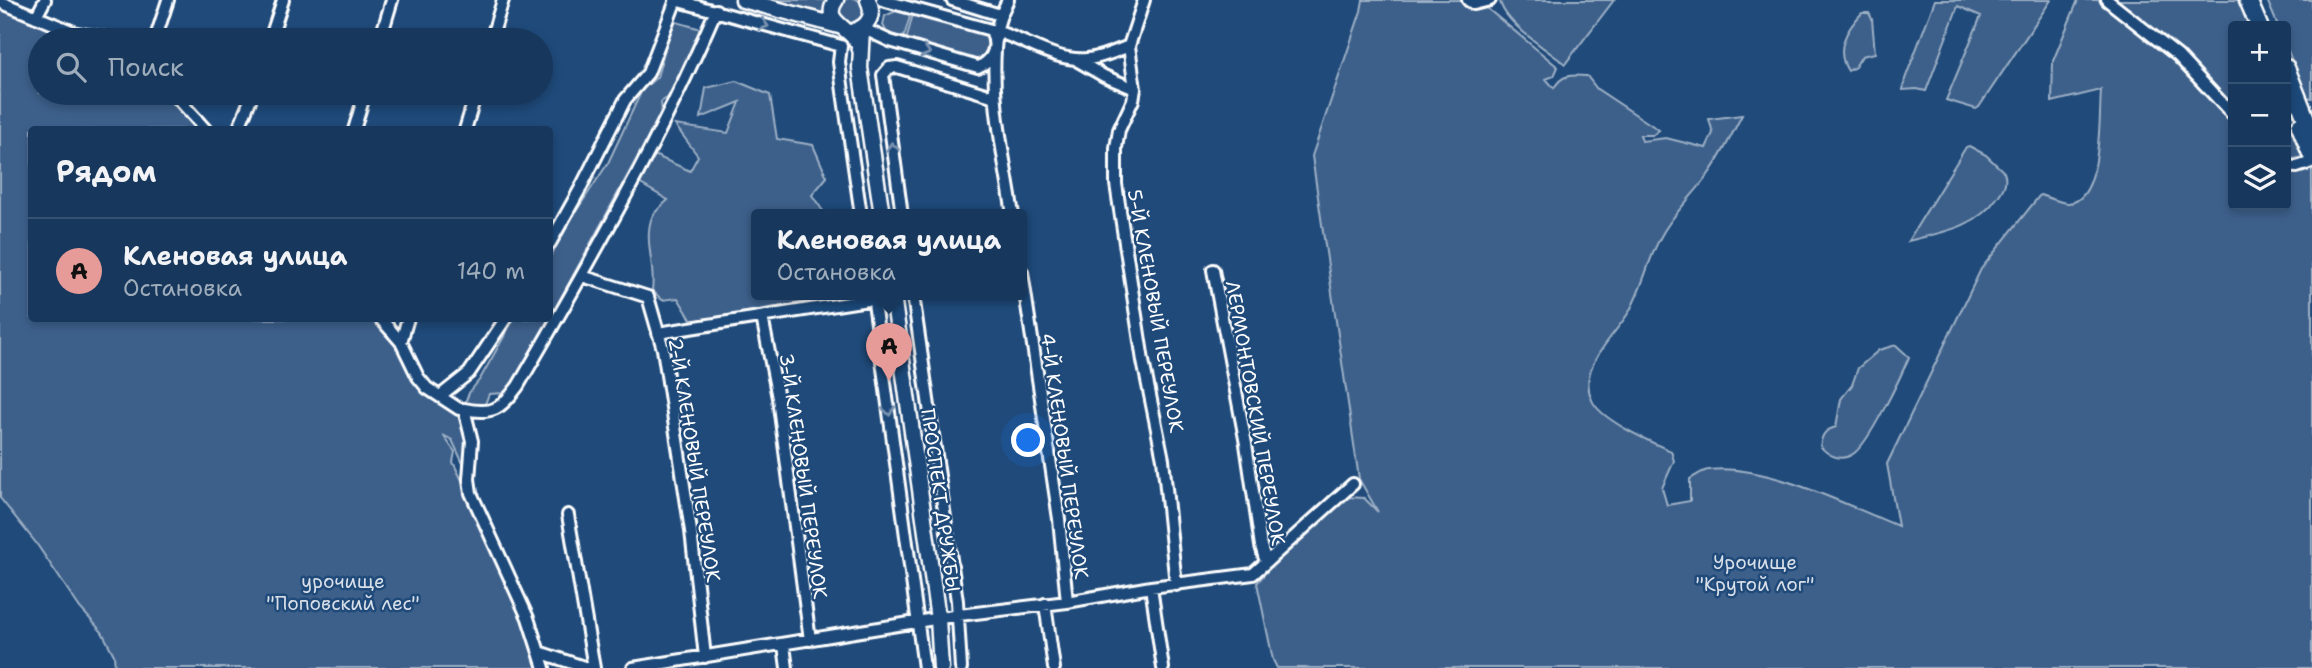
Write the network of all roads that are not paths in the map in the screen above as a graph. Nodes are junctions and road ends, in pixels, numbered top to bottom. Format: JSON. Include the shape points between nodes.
{"nodes":[{"id":1,"x":45,"y":0,"type":"edge"},
{"id":2,"x":168,"y":0,"type":"edge"},
{"id":3,"x":282,"y":0,"type":"edge"},
{"id":4,"x":392,"y":0,"type":"edge"},
{"id":5,"x":503,"y":0,"type":"edge"},
{"id":6,"x":676,"y":0,"type":"edge"},
{"id":7,"x":743,"y":0,"type":"edge"},
{"id":8,"x":836,"y":0,"type":"edge"},
{"id":9,"x":868,"y":0,"type":"edge"},
{"id":10,"x":882,"y":0,"type":"edge"},
{"id":11,"x":952,"y":0,"type":"edge"},
{"id":12,"x":1008,"y":0,"type":"edge"},
{"id":13,"x":1143,"y":0,"type":"edge"},
{"id":14,"x":1468,"y":0,"type":"edge"},
{"id":15,"x":1490,"y":0,"type":"edge"},
{"id":16,"x":2107,"y":0,"type":"edge"},
{"id":17,"x":2248,"y":0,"type":"edge"},
{"id":18,"x":2259,"y":0,"type":"edge"},
{"id":19,"x":0,"y":2,"type":"edge"},
{"id":20,"x":716,"y":10,"type":"junction"},
{"id":21,"x":1000,"y":15,"type":"junction"},
{"id":22,"x":36,"y":17,"type":"junction"},
{"id":23,"x":2257,"y":21,"type":"edge"},
{"id":24,"x":2267,"y":21,"type":"edge"},
{"id":25,"x":64,"y":28,"type":"edge"},
{"id":26,"x":159,"y":28,"type":"edge"},
{"id":27,"x":274,"y":28,"type":"edge"},
{"id":28,"x":384,"y":28,"type":"edge"},
{"id":29,"x":495,"y":28,"type":"edge"},
{"id":30,"x":842,"y":28,"type":"junction"},
{"id":31,"x":862,"y":28,"type":"junction"},
{"id":32,"x":993,"y":30,"type":"junction"},
{"id":33,"x":841,"y":46,"type":"junction"},
{"id":34,"x":1129,"y":46,"type":"junction"},
{"id":35,"x":860,"y":51,"type":"junction"},
{"id":36,"x":1076,"y":60,"type":"junction"},
{"id":37,"x":2291,"y":81,"type":"edge"},
{"id":38,"x":1135,"y":89,"type":"junction"},
{"id":39,"x":995,"y":97,"type":"junction"},
{"id":40,"x":2291,"y":104,"type":"edge"},
{"id":41,"x":184,"y":105,"type":"edge"},
{"id":42,"x":248,"y":105,"type":"edge"},
{"id":43,"x":361,"y":105,"type":"edge"},
{"id":44,"x":472,"y":105,"type":"edge"},
{"id":45,"x":2228,"y":110,"type":"edge"},
{"id":46,"x":202,"y":126,"type":"edge"},
{"id":47,"x":240,"y":126,"type":"edge"},
{"id":48,"x":355,"y":126,"type":"edge"},
{"id":49,"x":466,"y":126,"type":"edge"},
{"id":50,"x":2312,"y":134,"type":"edge"},
{"id":51,"x":2312,"y":156,"type":"edge"},
{"id":52,"x":2312,"y":162,"type":"edge"},
{"id":53,"x":2291,"y":166,"type":"edge"},
{"id":54,"x":860,"y":209,"type":"edge"},
{"id":55,"x":880,"y":209,"type":"edge"},
{"id":56,"x":901,"y":209,"type":"edge"},
{"id":57,"x":1012,"y":209,"type":"edge"},
{"id":58,"x":553,"y":238,"type":"edge"},
{"id":59,"x":1213,"y":270,"type":"dead end"},
{"id":60,"x":582,"y":276,"type":"junction"},
{"id":61,"x":856,"y":300,"type":"edge"},
{"id":62,"x":873,"y":300,"type":"edge"},
{"id":63,"x":894,"y":300,"type":"edge"},
{"id":64,"x":914,"y":300,"type":"edge"},
{"id":65,"x":1026,"y":300,"type":"edge"},
{"id":66,"x":762,"y":317,"type":"junction"},
{"id":67,"x":384,"y":322,"type":"edge"},
{"id":68,"x":407,"y":322,"type":"edge"},
{"id":69,"x":503,"y":322,"type":"edge"},
{"id":70,"x":659,"y":333,"type":"junction"},
{"id":71,"x":401,"y":342,"type":"junction"},
{"id":72,"x":440,"y":396,"type":"junction"},
{"id":73,"x":464,"y":409,"type":"junction"},
{"id":74,"x":1353,"y":484,"type":"dead end"},
{"id":75,"x":568,"y":515,"type":"dead end"},
{"id":76,"x":1266,"y":562,"type":"junction"},
{"id":77,"x":1176,"y":585,"type":"junction"},
{"id":78,"x":1151,"y":587,"type":"junction"},
{"id":79,"x":1067,"y":602,"type":"junction"},
{"id":80,"x":1045,"y":604,"type":"junction"},
{"id":81,"x":959,"y":615,"type":"junction"},
{"id":82,"x":938,"y":619,"type":"junction"},
{"id":83,"x":919,"y":622,"type":"junction"},
{"id":84,"x":810,"y":640,"type":"junction"},
{"id":85,"x":784,"y":645,"type":"junction"},
{"id":86,"x":539,"y":652,"type":"junction"},
{"id":87,"x":705,"y":657,"type":"junction"},
{"id":88,"x":681,"y":665,"type":"edge"},
{"id":89,"x":544,"y":668,"type":"edge"},
{"id":90,"x":587,"y":668,"type":"edge"},
{"id":91,"x":594,"y":668,"type":"edge"},
{"id":92,"x":633,"y":668,"type":"edge"},
{"id":93,"x":787,"y":668,"type":"edge"},
{"id":94,"x":924,"y":668,"type":"edge"},
{"id":95,"x":941,"y":668,"type":"edge"},
{"id":96,"x":961,"y":668,"type":"edge"},
{"id":97,"x":1054,"y":668,"type":"edge"},
{"id":98,"x":1163,"y":668,"type":"edge"}],
"edges":[{"from":1,"to":22,"type":"street"},
{"from":2,"to":26,"type":"street"},
{"from":3,"to":27,"type":"street"},
{"from":4,"to":28,"type":"street"},
{"from":5,"to":29,"type":"street"},
{"from":6,"to":20,"type":"street"},
{"from":6,"to":58,"type":"street","via":[[648,73],[625,100]]},
{"from":7,"to":30,"type":"main road"},
{"from":8,"to":30,"type":"main road","via":[[832,16]]},
{"from":9,"to":31,"type":"main road","via":[[870,20]]},
{"from":10,"to":32,"type":"street"},
{"from":11,"to":21,"type":"street"},
{"from":12,"to":21,"type":"street"},
{"from":13,"to":34,"type":"street"},
{"from":14,"to":15,"type":"street","via":[[1474,4]]},
{"from":16,"to":45,"type":"street","via":[[2178,56]]},
{"from":17,"to":23,"type":"highway"},
{"from":18,"to":24,"type":"highway"},
{"from":19,"to":22,"type":"street"},
{"from":20,"to":33,"type":"street","one_way":true},
{"from":20,"to":60,"type":"street","via":[[677,99]]},
{"from":21,"to":32,"type":"street"},
{"from":22,"to":25,"type":"street"},
{"from":30,"to":31,"type":"main road"},
{"from":30,"to":35,"type":"main road","via":[[858,40]]},
{"from":31,"to":32,"type":"street","one_way":true,"via":[[978,67],[988,63],[994,51]]},
{"from":31,"to":35,"type":"main road"},
{"from":32,"to":36,"type":"street"},
{"from":32,"to":39,"type":"street"},
{"from":33,"to":35,"type":"street"},
{"from":33,"to":54,"type":"street","via":[[842,92]]},
{"from":34,"to":36,"type":"street"},
{"from":34,"to":38,"type":"street","name":"5-Й КЛЕНОВЫЙ ПЕРЕУЛОК"},
{"from":35,"to":55,"type":"main road"},
{"from":36,"to":38,"type":"street"},
{"from":37,"to":50,"type":"highway"},
{"from":38,"to":77,"type":"street","name":"5-Й КЛЕНОВЫЙ ПЕРЕУЛОК","via":[[1119,130],[1116,184],[1163,459]]},
{"from":56,"to":39,"type":"street","one_way":true,"via":[[883,75],[897,67]]},
{"from":39,"to":57,"type":"street"},
{"from":40,"to":51,"type":"highway"},
{"from":41,"to":46,"type":"street"},
{"from":42,"to":47,"type":"street"},
{"from":43,"to":48,"type":"street"},
{"from":44,"to":49,"type":"street"},
{"from":52,"to":53,"type":"street"},
{"from":59,"to":76,"type":"street","name":"ЛЕРМОНТОВСКИЙ ПЕРЕУЛОК"},
{"from":60,"to":70,"type":"street","name":"2-Й КЛЕНОВЫЙ ПЕРЕУЛОК","via":[[648,297]]},
{"from":60,"to":73,"type":"street","via":[[509,398],[493,411]]},
{"from":61,"to":66,"type":"street"},
{"from":62,"to":83,"type":"street","one_way":true},
{"from":63,"to":82,"type":"main road","name":"ПРОСПЕКТ ДРУЖБЫ"},
{"from":64,"to":81,"type":"street"},
{"from":65,"to":79,"type":"street","name":"4-Й КЛЕНОВЫЙ ПЕРЕУЛОК"},
{"from":66,"to":70,"type":"street"},
{"from":66,"to":84,"type":"street","name":"3-Й КЛЕНОВЫЙ ПЕРЕУЛОК","via":[[778,398]]},
{"from":67,"to":71,"type":"street"},
{"from":68,"to":71,"type":"street"},
{"from":69,"to":72,"type":"street","via":[[469,373]]},
{"from":70,"to":87,"type":"street","name":"2-Й КЛЕНОВЫЙ ПЕРЕУЛОК","via":[[691,531]]},
{"from":71,"to":72,"type":"street","via":[[418,377]]},
{"from":72,"to":73,"type":"street"},
{"from":73,"to":86,"type":"street","via":[[472,441],[471,493]]},
{"from":74,"to":76,"type":"street"},
{"from":75,"to":91,"type":"street"},
{"from":76,"to":77,"type":"street","via":[[1253,575]]},
{"from":77,"to":78,"type":"street"},
{"from":78,"to":79,"type":"street"},
{"from":78,"to":98,"type":"street"},
{"from":79,"to":80,"type":"street"},
{"from":80,"to":81,"type":"street"},
{"from":80,"to":97,"type":"street"},
{"from":81,"to":82,"type":"street"},
{"from":81,"to":96,"type":"street"},
{"from":82,"to":83,"type":"street"},
{"from":82,"to":95,"type":"main road","name":"ПРОСПЕКТ ДРУЖБЫ"},
{"from":83,"to":84,"type":"street"},
{"from":83,"to":94,"type":"street"},
{"from":84,"to":85,"type":"street"},
{"from":85,"to":87,"type":"street"},
{"from":85,"to":93,"type":"street"},
{"from":86,"to":89,"type":"street"},
{"from":86,"to":90,"type":"street"},
{"from":87,"to":88,"type":"street"},
{"from":88,"to":92,"type":"street"}]}
